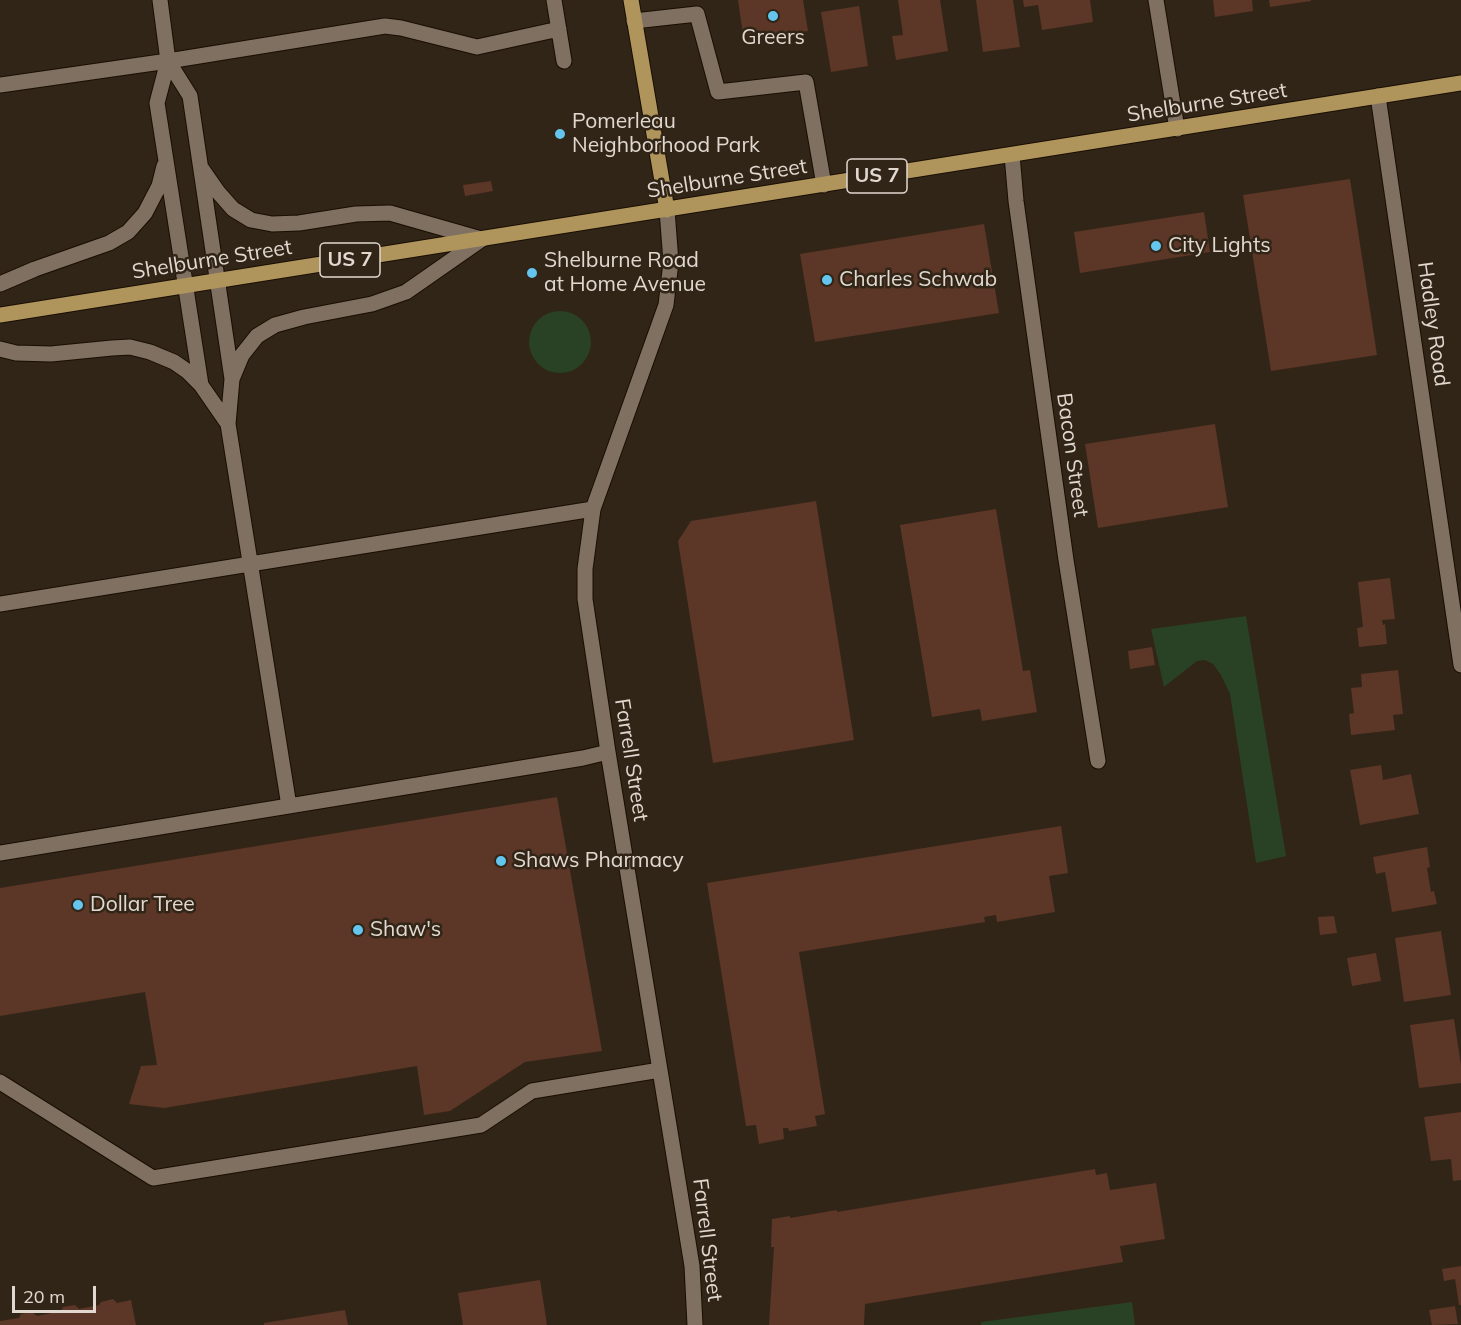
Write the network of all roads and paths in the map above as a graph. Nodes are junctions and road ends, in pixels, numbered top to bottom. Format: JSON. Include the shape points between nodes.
{"nodes":[{"id":1,"x":160,"y":0,"type":"edge"},
{"id":2,"x":554,"y":0,"type":"edge"},
{"id":3,"x":631,"y":0,"type":"edge"},
{"id":4,"x":1156,"y":0,"type":"edge"},
{"id":5,"x":634,"y":21,"type":"junction"},
{"id":6,"x":559,"y":29,"type":"junction"},
{"id":7,"x":168,"y":61,"type":"junction"},
{"id":8,"x":564,"y":61,"type":"dead end"},
{"id":9,"x":1461,"y":83,"type":"edge"},
{"id":10,"x":0,"y":85,"type":"edge"},
{"id":11,"x":1378,"y":96,"type":"junction"},
{"id":12,"x":1177,"y":129,"type":"junction"},
{"id":13,"x":1012,"y":155,"type":"junction"},
{"id":14,"x":166,"y":160,"type":"junction"},
{"id":15,"x":200,"y":167,"type":"junction"},
{"id":16,"x":824,"y":184,"type":"junction"},
{"id":17,"x":667,"y":210,"type":"junction"},
{"id":18,"x":482,"y":239,"type":"junction"},
{"id":19,"x":217,"y":280,"type":"junction"},
{"id":20,"x":0,"y":284,"type":"edge"},
{"id":21,"x":185,"y":286,"type":"junction"},
{"id":22,"x":0,"y":315,"type":"edge"},
{"id":23,"x":0,"y":349,"type":"edge"},
{"id":24,"x":232,"y":379,"type":"junction"},
{"id":25,"x":201,"y":385,"type":"junction"},
{"id":26,"x":228,"y":424,"type":"junction"},
{"id":27,"x":593,"y":509,"type":"junction"},
{"id":28,"x":251,"y":564,"type":"junction"},
{"id":29,"x":0,"y":604,"type":"edge"},
{"id":30,"x":1461,"y":665,"type":"edge"},
{"id":31,"x":608,"y":752,"type":"junction"},
{"id":32,"x":1098,"y":761,"type":"dead end"},
{"id":33,"x":289,"y":806,"type":"junction"},
{"id":34,"x":0,"y":853,"type":"edge"},
{"id":35,"x":660,"y":1070,"type":"junction"},
{"id":36,"x":0,"y":1082,"type":"edge"},
{"id":37,"x":695,"y":1325,"type":"edge"}],
"edges":[{"from":1,"to":7,"type":"street"},
{"from":2,"to":6,"type":"street"},
{"from":3,"to":5,"type":"main road"},
{"from":4,"to":12,"type":"street"},
{"from":5,"to":16,"type":"street","via":[[698,14],[718,92],[806,82]]},
{"from":5,"to":17,"type":"main road"},
{"from":6,"to":7,"type":"street","via":[[477,47],[385,26]]},
{"from":6,"to":8,"type":"street"},
{"from":7,"to":10,"type":"street"},
{"from":7,"to":14,"type":"street","via":[[157,103]]},
{"from":7,"to":15,"type":"street","via":[[190,96]]},
{"from":9,"to":11,"type":"main road","name":"Shelburne Street","number":"US 7"},
{"from":11,"to":12,"type":"main road","name":"Shelburne Street","number":"US 7"},
{"from":11,"to":30,"type":"street","name":"Hadley Road"},
{"from":12,"to":13,"type":"main road","name":"Shelburne Street","number":"US 7"},
{"from":13,"to":16,"type":"main road","name":"Shelburne Street","number":"US 7"},
{"from":13,"to":32,"type":"street","name":"Bacon Street","via":[[1068,572]]},
{"from":14,"to":20,"type":"street","via":[[159,186],[145,213],[128,232],[109,243],[34,268]]},
{"from":14,"to":21,"type":"street"},
{"from":15,"to":18,"type":"street","via":[[233,209],[251,220],[299,223],[390,213]]},
{"from":15,"to":19,"type":"street"},
{"from":16,"to":17,"type":"main road","name":"Shelburne Street","number":"US 7"},
{"from":17,"to":18,"type":"main road","name":"Shelburne Street","number":"US 7"},
{"from":17,"to":27,"type":"street","name":"Farrell Street","via":[[671,262],[666,305]]},
{"from":18,"to":19,"type":"main road","name":"Shelburne Street","number":"US 7"},
{"from":18,"to":24,"type":"street","via":[[406,292],[372,304],[275,325],[257,336],[242,355]]},
{"from":19,"to":21,"type":"main road","name":"Shelburne Street","number":"US 7"},
{"from":19,"to":24,"type":"street"},
{"from":21,"to":22,"type":"main road","name":"Shelburne Street","number":"US 7"},
{"from":21,"to":25,"type":"street"},
{"from":23,"to":25,"type":"street","via":[[51,354],[130,347],[174,362]]},
{"from":24,"to":26,"type":"street"},
{"from":25,"to":26,"type":"street"},
{"from":26,"to":28,"type":"street"},
{"from":27,"to":28,"type":"street"},
{"from":27,"to":31,"type":"street","name":"Farrell Street","via":[[585,599]]},
{"from":28,"to":29,"type":"street"},
{"from":28,"to":33,"type":"street"},
{"from":31,"to":33,"type":"street"},
{"from":31,"to":35,"type":"street","name":"Farrell Street"},
{"from":33,"to":34,"type":"street"},
{"from":35,"to":36,"type":"street","via":[[532,1091],[481,1125],[153,1178]]},
{"from":35,"to":37,"type":"street","name":"Farrell Street","via":[[692,1266]]}]}
